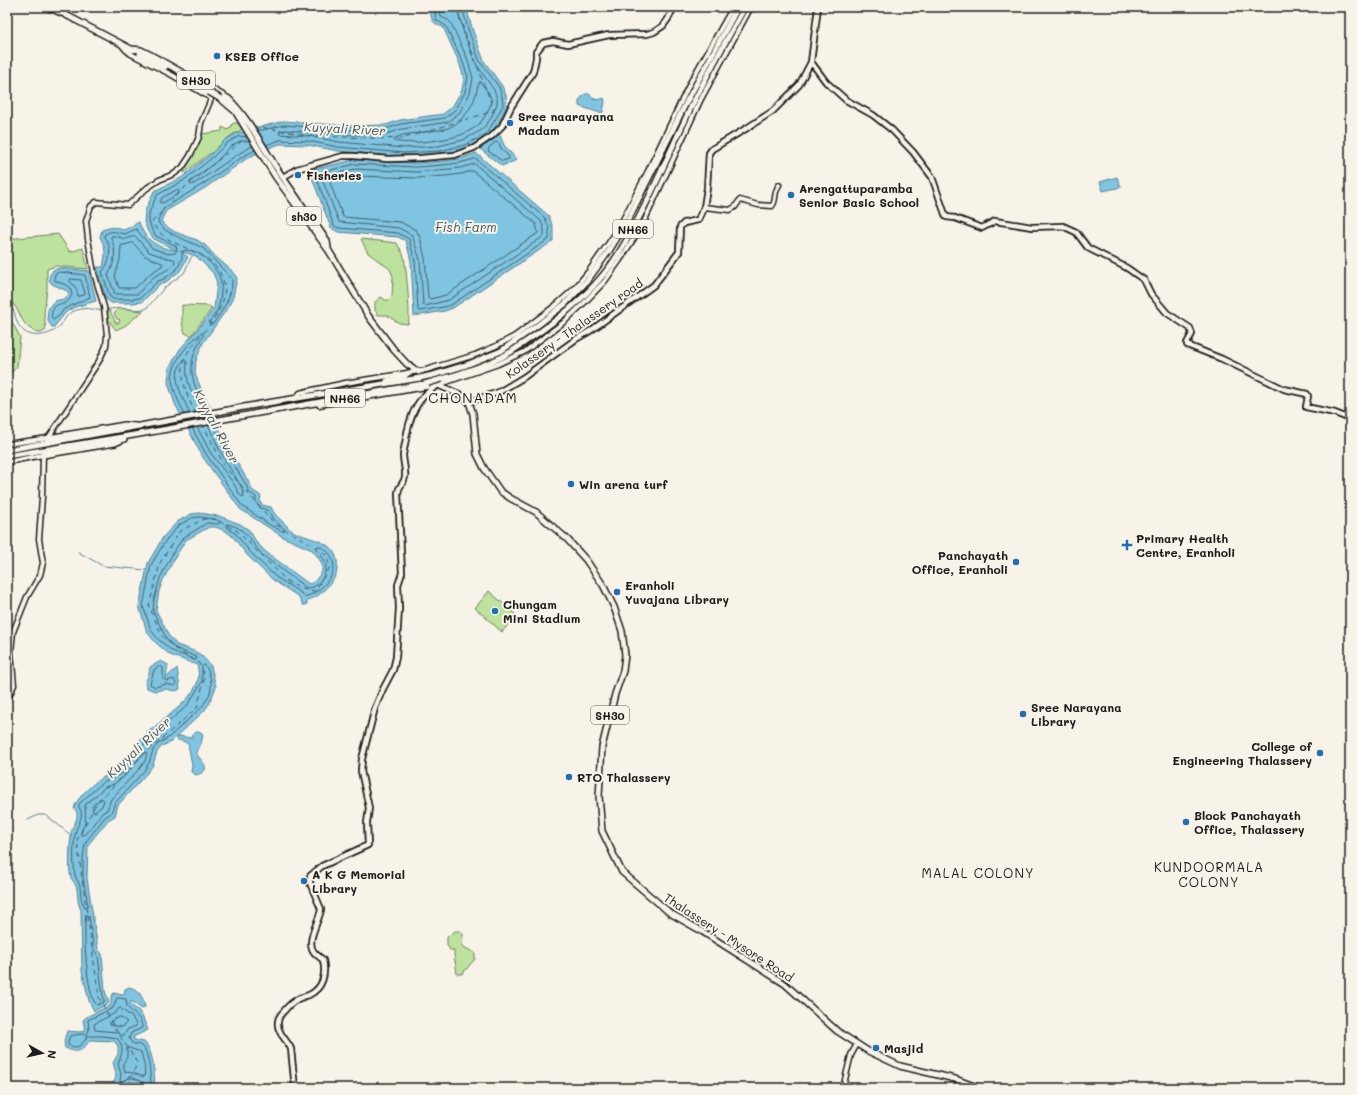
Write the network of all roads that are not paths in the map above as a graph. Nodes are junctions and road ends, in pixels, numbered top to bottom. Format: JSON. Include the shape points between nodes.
{"nodes":[{"id":1,"x":46,"y":7,"type":"edge"},
{"id":2,"x":674,"y":7,"type":"edge"},
{"id":3,"x":733,"y":7,"type":"edge"},
{"id":4,"x":738,"y":7,"type":"edge"},
{"id":5,"x":745,"y":7,"type":"edge"},
{"id":6,"x":751,"y":7,"type":"edge"},
{"id":7,"x":818,"y":7,"type":"edge"},
{"id":8,"x":119,"y":42,"type":"junction"},
{"id":9,"x":131,"y":49,"type":"junction"},
{"id":10,"x":811,"y":62,"type":"junction"},
{"id":11,"x":215,"y":90,"type":"junction"},
{"id":12,"x":211,"y":98,"type":"junction"},
{"id":13,"x":281,"y":179,"type":"junction"},
{"id":14,"x":779,"y":185,"type":"dead end"},
{"id":15,"x":704,"y":207,"type":"junction"},
{"id":16,"x":418,"y":372,"type":"junction"},
{"id":17,"x":408,"y":373,"type":"junction"},
{"id":18,"x":379,"y":385,"type":"junction"},
{"id":19,"x":438,"y":385,"type":"junction"},
{"id":20,"x":395,"y":389,"type":"junction"},
{"id":21,"x":414,"y":389,"type":"junction"},
{"id":22,"x":296,"y":398,"type":"junction"},
{"id":23,"x":469,"y":402,"type":"junction"},
{"id":24,"x":302,"y":405,"type":"junction"},
{"id":25,"x":1350,"y":419,"type":"edge"},
{"id":26,"x":142,"y":426,"type":"junction"},
{"id":27,"x":128,"y":436,"type":"junction"},
{"id":28,"x":48,"y":439,"type":"junction"},
{"id":29,"x":7,"y":444,"type":"edge"},
{"id":30,"x":7,"y":450,"type":"edge"},
{"id":31,"x":43,"y":455,"type":"junction"},
{"id":32,"x":7,"y":456,"type":"edge"},
{"id":33,"x":7,"y":462,"type":"edge"},
{"id":34,"x":7,"y":701,"type":"edge"},
{"id":35,"x":857,"y":1044,"type":"junction"},
{"id":36,"x":295,"y":1088,"type":"edge"},
{"id":37,"x":843,"y":1088,"type":"edge"},
{"id":38,"x":980,"y":1088,"type":"edge"}],
"edges":[{"from":1,"to":8,"type":"main road","number":"SH30"},
{"from":2,"to":13,"type":"main road","via":[[663,26],[647,34],[609,35],[568,44],[553,41],[543,43],[536,52],[533,72],[502,126],[492,136],[468,151],[456,155],[415,159],[343,156],[297,168]]},
{"from":3,"to":16,"type":"street","via":[[690,83],[617,231],[575,288],[532,324],[509,339],[475,355]]},
{"from":4,"to":18,"type":"main road","number":"NH66","bridge":true,"via":[[687,101],[628,220],[587,281],[565,304],[501,351],[437,374]]},
{"from":5,"to":20,"type":"main road","number":"NH66","bridge":true,"via":[[692,104],[634,228],[619,254],[594,285],[568,311],[504,356],[469,371]]},
{"from":6,"to":19,"type":"street","via":[[701,99],[643,224],[605,280],[564,322],[524,352]]},
{"from":7,"to":10,"type":"main road"},
{"from":8,"to":9,"type":"main road","number":"SH30"},
{"from":8,"to":12,"type":"street","via":[[131,54]]},
{"from":9,"to":11,"type":"main road","number":"SH30","via":[[141,50]]},
{"from":9,"to":13,"type":"main road","number":"SH30","bridge":true,"via":[[221,99],[235,111],[275,176]]},
{"from":10,"to":15,"type":"main road","via":[[800,85],[773,111],[709,153]]},
{"from":10,"to":25,"type":"main road","via":[[826,82],[846,100],[873,115],[913,152],[932,176],[946,217],[982,228],[995,221],[1032,226],[1063,226],[1076,232],[1088,248],[1144,280],[1151,294],[1167,313],[1191,329],[1188,345],[1284,389],[1307,394],[1306,407]]},
{"from":11,"to":12,"type":"street"},
{"from":11,"to":13,"type":"main road","number":"SH30","via":[[239,109],[267,151]]},
{"from":12,"to":28,"type":"street","via":[[201,123],[199,138],[182,168],[146,188],[128,205],[96,202],[91,206],[86,221],[88,240],[108,336],[99,361]]},
{"from":13,"to":16,"type":"main road","number":"sh30","via":[[368,317],[394,350]]},
{"from":14,"to":15,"type":"street","via":[[772,206],[740,200],[730,210]]},
{"from":15,"to":23,"type":"main road","name":"Kolassery - Thalassery road","via":[[698,220],[684,223],[680,227],[678,252],[654,285],[524,377],[499,392]]},
{"from":16,"to":17,"type":"street"},
{"from":16,"to":19,"type":"main road"},
{"from":17,"to":18,"type":"main road"},
{"from":17,"to":22,"type":"street","via":[[308,391],[300,393]]},
{"from":18,"to":22,"type":"main road","number":"NH66"},
{"from":19,"to":21,"type":"street"},
{"from":19,"to":23,"type":"main road","via":[[461,395]]},
{"from":19,"to":36,"type":"main road","via":[[423,396],[415,408],[403,452],[405,475],[398,494],[402,573],[398,585],[396,658],[394,670],[375,708],[360,771],[369,808],[368,845],[322,866],[310,876],[310,883],[321,909],[312,935],[312,943],[314,952],[323,960],[322,984],[291,1004],[279,1018],[278,1030],[291,1049]]},
{"from":20,"to":21,"type":"main road"},
{"from":20,"to":24,"type":"main road","number":"NH66"},
{"from":21,"to":24,"type":"street","via":[[325,404]]},
{"from":22,"to":26,"type":"main road","number":"NH66"},
{"from":23,"to":35,"type":"main road","name":"Thalassery - Mysore Road","number":"SH30","via":[[473,414],[477,454],[490,478],[500,491],[536,512],[586,560],[603,585],[622,631],[625,655],[623,671],[602,747],[599,796],[602,831],[622,872],[670,913],[785,984],[837,1030]]},
{"from":24,"to":27,"type":"main road","number":"NH66"},
{"from":26,"to":28,"type":"main road","via":[[125,425]]},
{"from":26,"to":30,"type":"main road","number":"NH66"},
{"from":27,"to":31,"type":"main road","via":[[114,443]]},
{"from":27,"to":32,"type":"main road","number":"NH66"},
{"from":28,"to":29,"type":"street"},
{"from":31,"to":33,"type":"street"},
{"from":31,"to":34,"type":"street","via":[[39,539],[43,563],[40,575],[13,632],[14,685]]},
{"from":35,"to":37,"type":"street","via":[[851,1055]]},
{"from":35,"to":38,"type":"main road","name":"Thalassery - Mysore Road","number":"SH30","via":[[900,1066],[955,1079]]}]}
